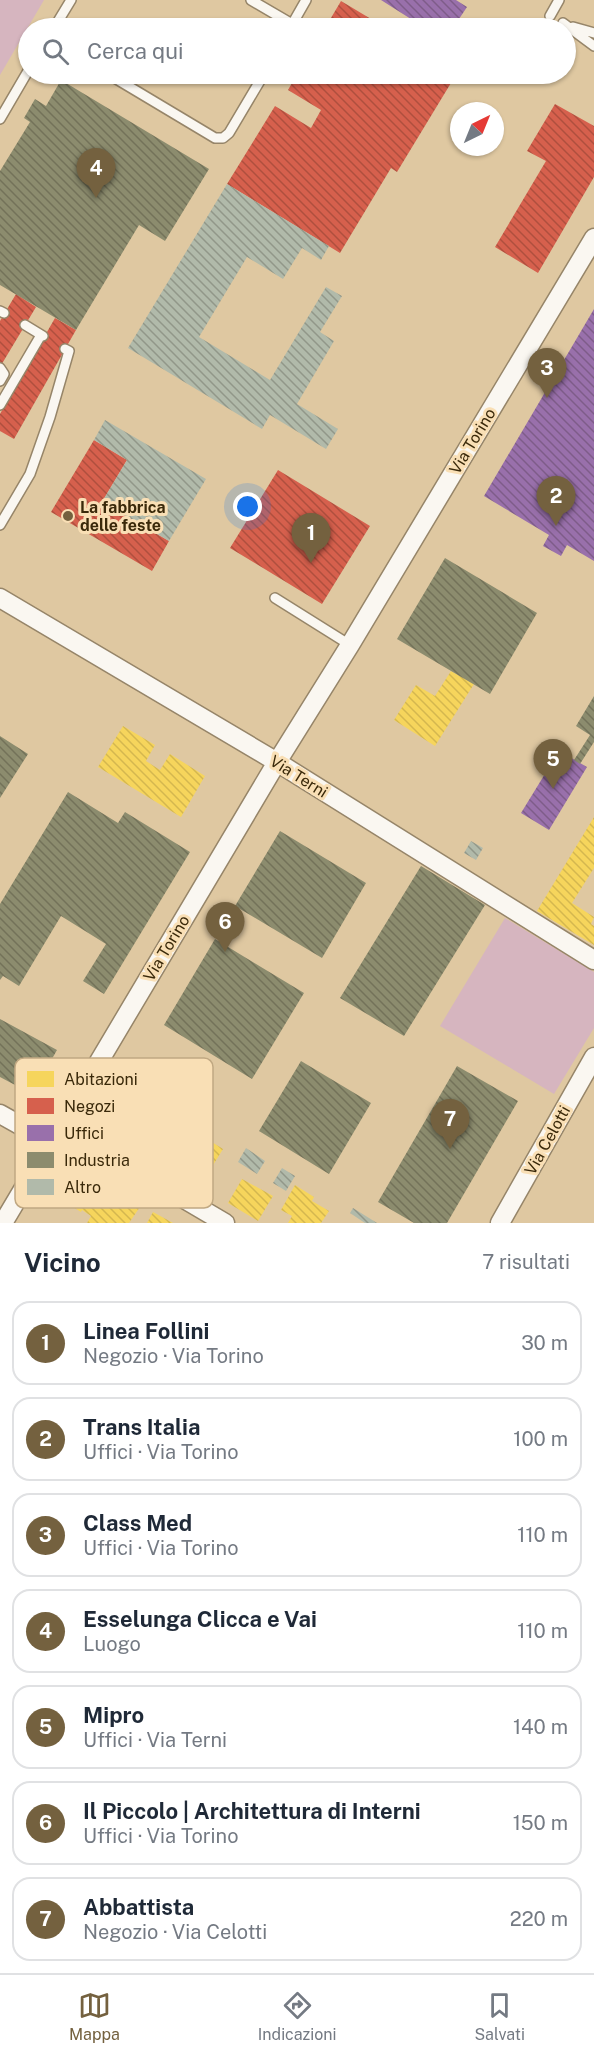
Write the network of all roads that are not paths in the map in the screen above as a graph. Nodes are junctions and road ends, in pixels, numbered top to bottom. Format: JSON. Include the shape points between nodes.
{"nodes":[{"id":1,"x":71,"y":0,"type":"edge"},
{"id":2,"x":251,"y":0,"type":"edge"},
{"id":3,"x":306,"y":0,"type":"edge"},
{"id":4,"x":559,"y":0,"type":"edge"},
{"id":5,"x":550,"y":16,"type":"dead end"},
{"id":6,"x":60,"y":18,"type":"edge"},
{"id":7,"x":279,"y":18,"type":"edge"},
{"id":8,"x":296,"y":18,"type":"edge"},
{"id":9,"x":576,"y":27,"type":"edge"},
{"id":10,"x":576,"y":33,"type":"edge"},
{"id":11,"x":594,"y":33,"type":"edge"},
{"id":12,"x":594,"y":46,"type":"edge"},
{"id":13,"x":20,"y":84,"type":"edge"},
{"id":14,"x":125,"y":84,"type":"edge"},
{"id":15,"x":258,"y":84,"type":"edge"},
{"id":16,"x":0,"y":119,"type":"edge"},
{"id":17,"x":594,"y":238,"type":"edge"},
{"id":18,"x":25,"y":325,"type":"dead end"},
{"id":19,"x":65,"y":349,"type":"dead end"},
{"id":20,"x":0,"y":368,"type":"edge"},
{"id":21,"x":0,"y":381,"type":"edge"},
{"id":22,"x":0,"y":405,"type":"edge"},
{"id":23,"x":0,"y":525,"type":"edge"},
{"id":24,"x":0,"y":598,"type":"edge"},
{"id":25,"x":275,"y":598,"type":"dead end"},
{"id":26,"x":350,"y":645,"type":"junction"},
{"id":27,"x":277,"y":762,"type":"junction"},
{"id":28,"x":594,"y":960,"type":"edge"},
{"id":29,"x":594,"y":1057,"type":"edge"},
{"id":30,"x":100,"y":1058,"type":"edge"},
{"id":31,"x":0,"y":1114,"type":"edge"},
{"id":32,"x":15,"y":1119,"type":"edge"},
{"id":33,"x":15,"y":1202,"type":"edge"},
{"id":34,"x":196,"y":1208,"type":"edge"},
{"id":35,"x":3,"y":1223,"type":"edge"},
{"id":36,"x":225,"y":1223,"type":"edge"},
{"id":37,"x":500,"y":1223,"type":"edge"}],
"edges":[{"from":1,"to":6,"type":"lane"},
{"from":2,"to":7,"type":"lane"},
{"from":3,"to":8,"type":"lane"},
{"from":4,"to":5,"type":"lane"},
{"from":9,"to":11,"type":"lane"},
{"from":10,"to":12,"type":"lane"},
{"from":13,"to":16,"type":"lane"},
{"from":14,"to":15,"type":"lane","via":[[215,138],[229,133]]},
{"from":17,"to":26,"type":"street","name":"Via Torino"},
{"from":18,"to":22,"type":"lane","via":[[42,335]]},
{"from":19,"to":23,"type":"lane","via":[[69,351],[30,474]]},
{"from":20,"to":21,"type":"lane","via":[[4,374]]},
{"from":24,"to":27,"type":"street","name":"Via Terni"},
{"from":25,"to":26,"type":"lane"},
{"from":26,"to":27,"type":"street","name":"Via Torino"},
{"from":27,"to":28,"type":"street","name":"Via Terni"},
{"from":27,"to":30,"type":"street","name":"Via Torino"},
{"from":29,"to":37,"type":"street","name":"Via Celotti"},
{"from":31,"to":32,"type":"street"},
{"from":33,"to":35,"type":"street","name":"Via Torino"},
{"from":34,"to":36,"type":"street"}]}
